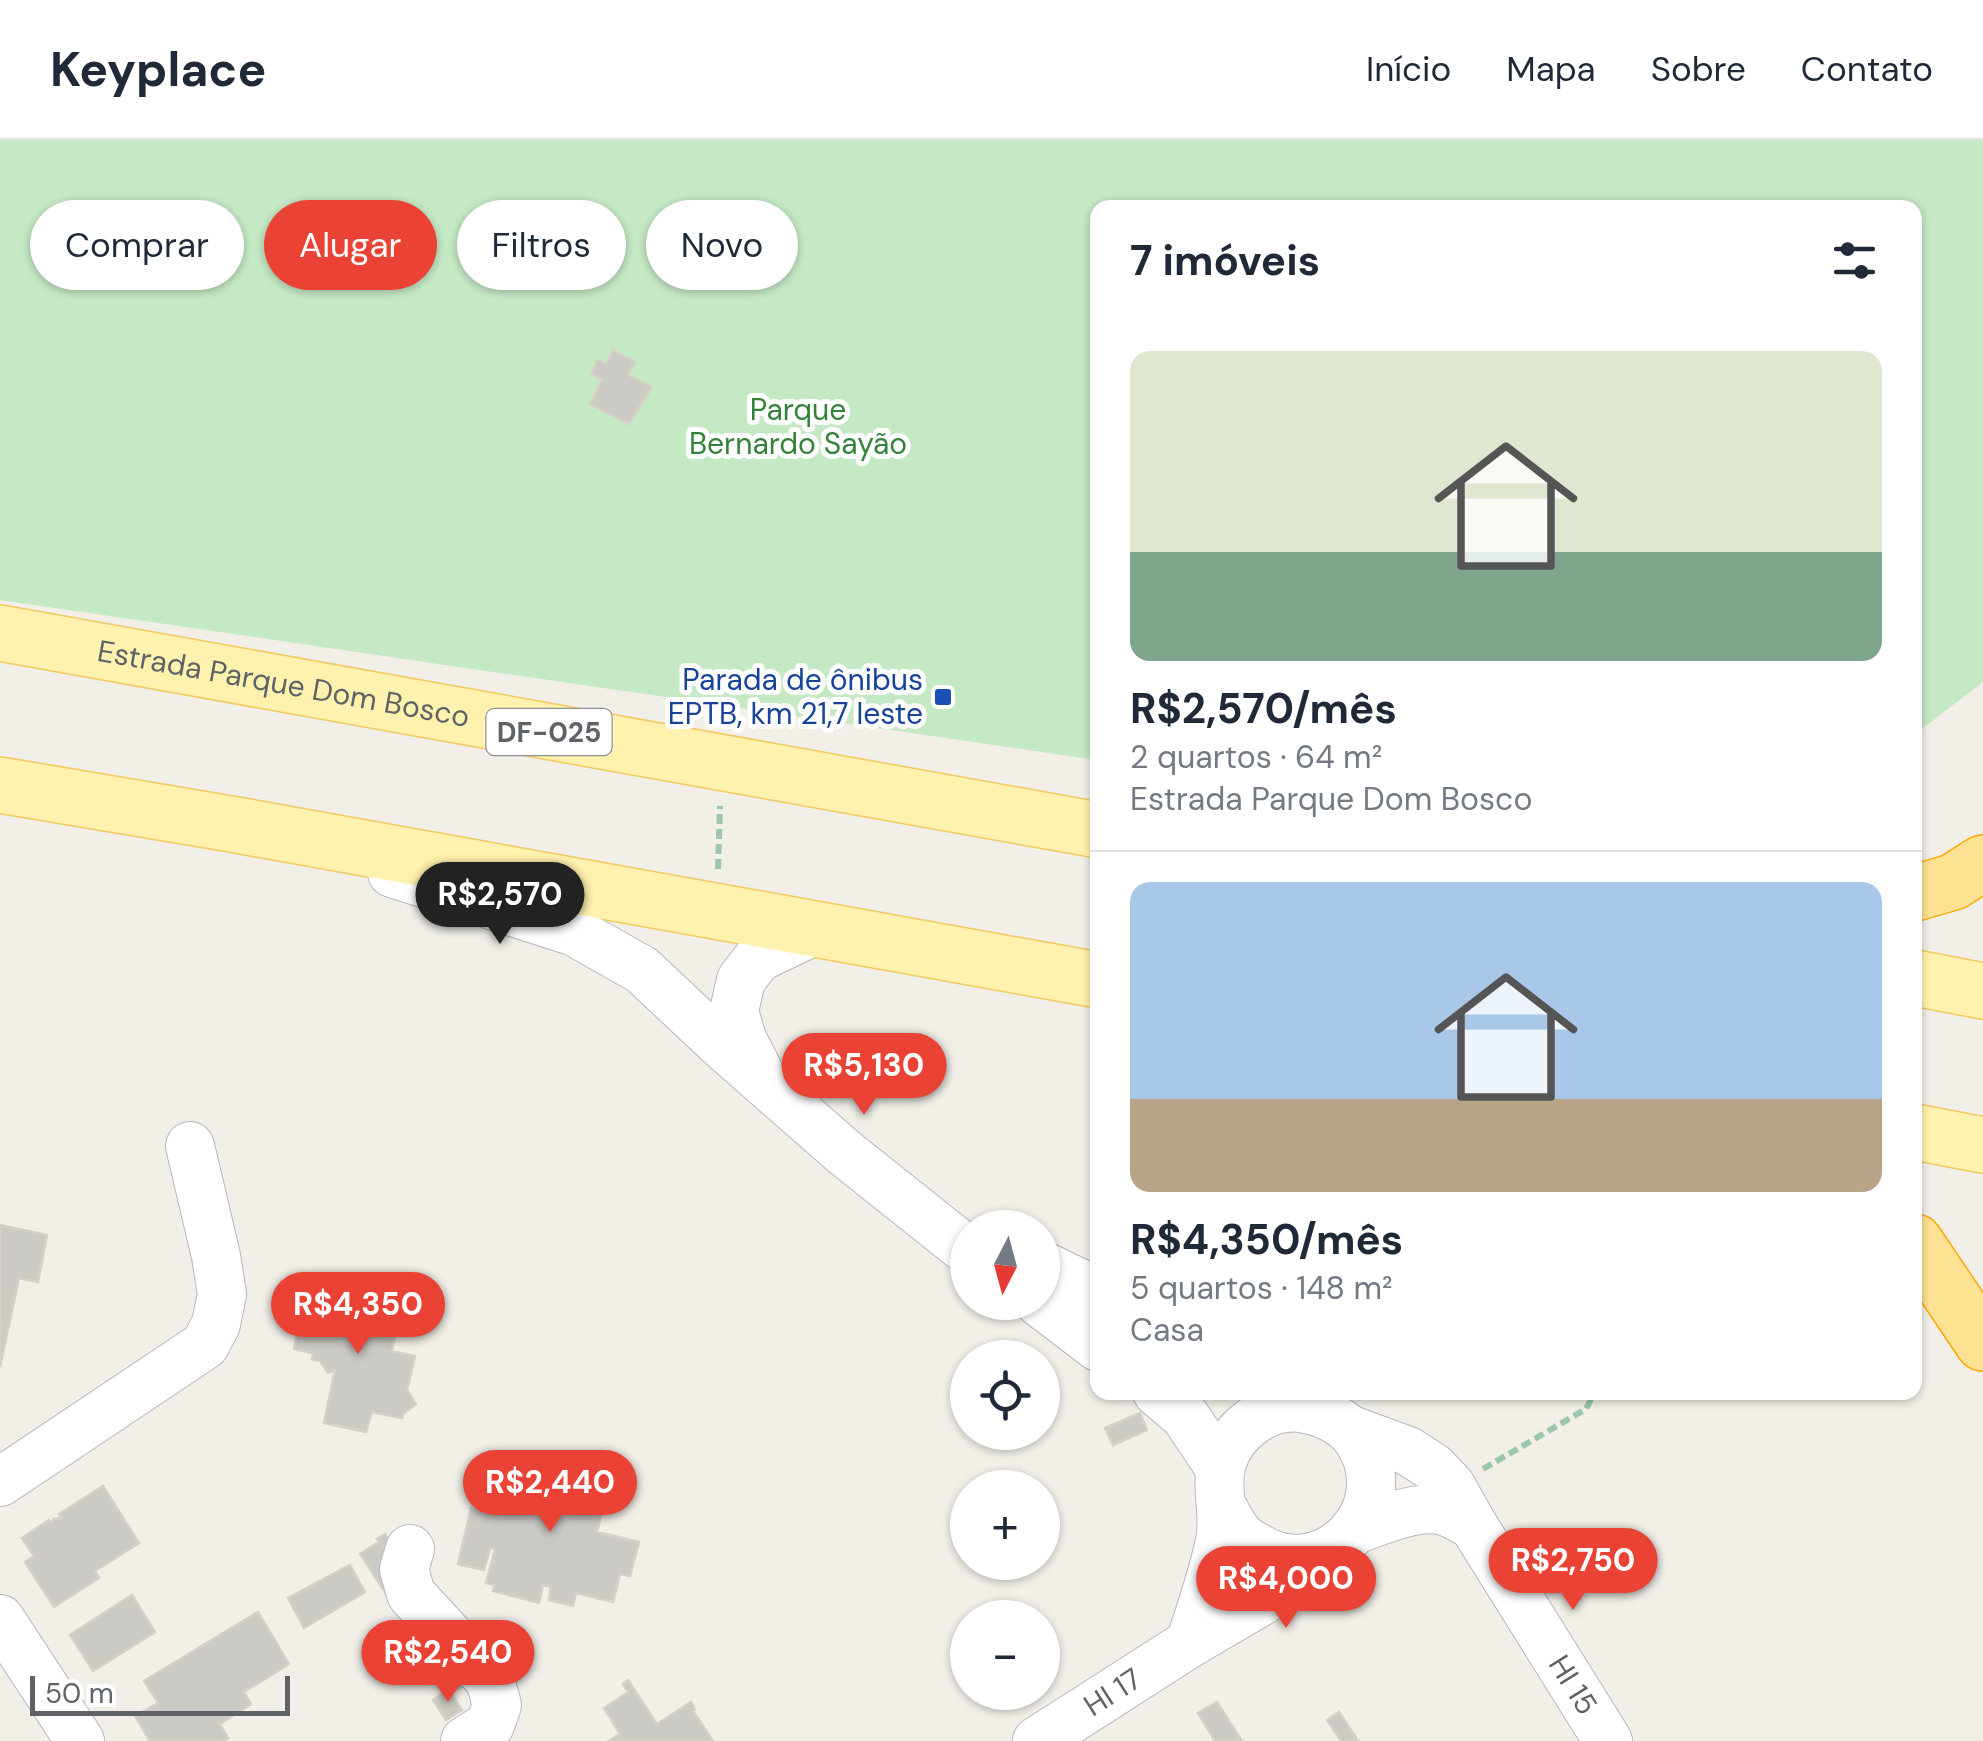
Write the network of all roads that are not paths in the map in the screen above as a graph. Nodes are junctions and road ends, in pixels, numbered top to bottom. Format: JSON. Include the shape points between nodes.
{"nodes":[{"id":1,"x":0,"y":633,"type":"edge"},
{"id":2,"x":0,"y":786,"type":"edge"},
{"id":3,"x":231,"y":824,"type":"junction"},
{"id":4,"x":1090,"y":829,"type":"edge"},
{"id":5,"x":1983,"y":863,"type":"edge"},
{"id":6,"x":1922,"y":891,"type":"edge"},
{"id":7,"x":818,"y":929,"type":"junction"},
{"id":8,"x":1090,"y":979,"type":"edge"},
{"id":9,"x":1922,"y":979,"type":"edge"},
{"id":10,"x":1983,"y":991,"type":"edge"},
{"id":11,"x":764,"y":1082,"type":"junction"},
{"id":12,"x":1922,"y":1133,"type":"edge"},
{"id":13,"x":1983,"y":1145,"type":"edge"},
{"id":14,"x":190,"y":1146,"type":"dead end"},
{"id":15,"x":915,"y":1208,"type":"junction"},
{"id":16,"x":950,"y":1223,"type":"edge"},
{"id":17,"x":950,"y":1236,"type":"edge"},
{"id":18,"x":1922,"y":1252,"type":"edge"},
{"id":19,"x":1060,"y":1274,"type":"edge"},
{"id":20,"x":1090,"y":1288,"type":"edge"},
{"id":21,"x":1060,"y":1318,"type":"edge"},
{"id":22,"x":1090,"y":1341,"type":"edge"},
{"id":23,"x":1983,"y":1343,"type":"edge"},
{"id":24,"x":1166,"y":1400,"type":"edge"},
{"id":25,"x":1320,"y":1411,"type":"edge"},
{"id":26,"x":0,"y":1482,"type":"edge"},
{"id":27,"x":1222,"y":1488,"type":"junction"},
{"id":28,"x":1462,"y":1506,"type":"junction"},
{"id":29,"x":1345,"y":1539,"type":"junction"},
{"id":30,"x":410,"y":1548,"type":"dead end"},
{"id":31,"x":0,"y":1619,"type":"edge"},
{"id":32,"x":1190,"y":1643,"type":"junction"},
{"id":33,"x":79,"y":1740,"type":"edge"},
{"id":34,"x":465,"y":1741,"type":"edge"},
{"id":35,"x":1038,"y":1741,"type":"edge"},
{"id":36,"x":1608,"y":1741,"type":"edge"}],
"edges":[{"from":1,"to":4,"type":"main road","name":"Estrada Parque Dom Bosco","number":"DF-025"},
{"from":2,"to":3,"type":"main road"},
{"from":3,"to":7,"type":"main road"},
{"from":3,"to":11,"type":"street","via":[[575,932],[642,970]]},
{"from":5,"to":6,"type":"highway","via":[[1954,882]]},
{"from":7,"to":8,"type":"main road"},
{"from":7,"to":11,"type":"street","via":[[758,958],[741,980],[734,1011]]},
{"from":9,"to":10,"type":"main road"},
{"from":11,"to":15,"type":"street"},
{"from":12,"to":13,"type":"main road"},
{"from":14,"to":26,"type":"street","via":[[222,1294],[205,1345]]},
{"from":15,"to":16,"type":"street"},
{"from":15,"to":17,"type":"street"},
{"from":18,"to":23,"type":"highway"},
{"from":19,"to":20,"type":"street"},
{"from":21,"to":22,"type":"street"},
{"from":24,"to":27,"type":"street","via":[[1184,1416]]},
{"from":25,"to":27,"type":"street","via":[[1287,1407],[1256,1418],[1233,1439]]},
{"from":25,"to":28,"type":"street","name":"HI 15","via":[[1433,1467]]},
{"from":25,"to":29,"type":"street","via":[[1366,1454],[1372,1480],[1369,1506]]},
{"from":27,"to":29,"type":"street","via":[[1241,1537],[1269,1555],[1303,1559]]},
{"from":27,"to":32,"type":"street","via":[[1221,1536]]},
{"from":28,"to":29,"type":"street","via":[[1405,1513]]},
{"from":28,"to":36,"type":"street","name":"HI 15"},
{"from":29,"to":32,"type":"street","name":"HI 17","via":[[1276,1592]]},
{"from":30,"to":34,"type":"street","via":[[404,1569],[411,1594],[490,1680],[497,1705],[490,1726]]},
{"from":31,"to":33,"type":"street"},
{"from":32,"to":35,"type":"street","name":"HI 17"}]}
